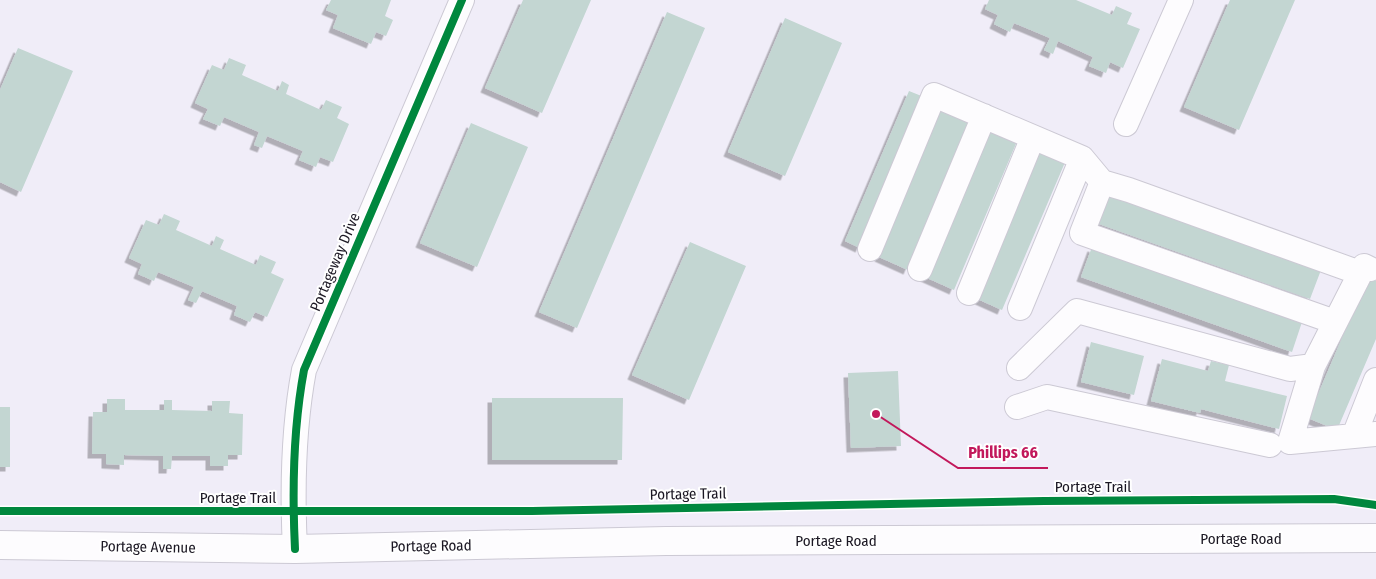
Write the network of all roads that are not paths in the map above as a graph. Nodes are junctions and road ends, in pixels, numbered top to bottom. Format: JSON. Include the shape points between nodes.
{"nodes":[{"id":1,"x":462,"y":0,"type":"edge"},
{"id":2,"x":1181,"y":0,"type":"edge"},
{"id":3,"x":984,"y":116,"type":"junction"},
{"id":4,"x":1126,"y":124,"type":"dead end"},
{"id":5,"x":1033,"y":137,"type":"junction"},
{"id":6,"x":1082,"y":158,"type":"junction"},
{"id":7,"x":1102,"y":182,"type":"junction"},
{"id":8,"x":870,"y":249,"type":"dead end"},
{"id":9,"x":920,"y":268,"type":"dead end"},
{"id":10,"x":1368,"y":272,"type":"edge"},
{"id":11,"x":969,"y":292,"type":"dead end"},
{"id":12,"x":1020,"y":308,"type":"dead end"},
{"id":13,"x":1335,"y":322,"type":"junction"},
{"id":14,"x":1314,"y":366,"type":"junction"},
{"id":15,"x":1019,"y":368,"type":"dead end"},
{"id":16,"x":1376,"y":380,"type":"edge"},
{"id":17,"x":1017,"y":407,"type":"dead end"},
{"id":18,"x":1365,"y":435,"type":"edge"},
{"id":19,"x":1270,"y":445,"type":"dead end"},
{"id":20,"x":1376,"y":538,"type":"edge"},
{"id":21,"x":0,"y":545,"type":"edge"},
{"id":22,"x":295,"y":549,"type":"junction"}],
"edges":[{"from":1,"to":22,"type":"street","name":"Portageway Drive","via":[[304,370],[294,446]]},
{"from":2,"to":4,"type":"street"},
{"from":3,"to":5,"type":"street"},
{"from":3,"to":8,"type":"street","via":[[934,95]]},
{"from":3,"to":9,"type":"street"},
{"from":5,"to":6,"type":"street"},
{"from":5,"to":11,"type":"street"},
{"from":6,"to":7,"type":"street"},
{"from":6,"to":12,"type":"street"},
{"from":7,"to":10,"type":"street"},
{"from":7,"to":13,"type":"street","via":[[1082,233]]},
{"from":10,"to":13,"type":"street"},
{"from":13,"to":14,"type":"street"},
{"from":14,"to":15,"type":"street","via":[[1290,369],[1077,311]]},
{"from":14,"to":18,"type":"street","via":[[1290,442]]},
{"from":16,"to":18,"type":"street"},
{"from":17,"to":19,"type":"street","via":[[1048,397]]},
{"from":20,"to":22,"type":"main road","name":"Portage Road","via":[[666,541]]},
{"from":21,"to":22,"type":"main road","name":"Portage Avenue"}]}
